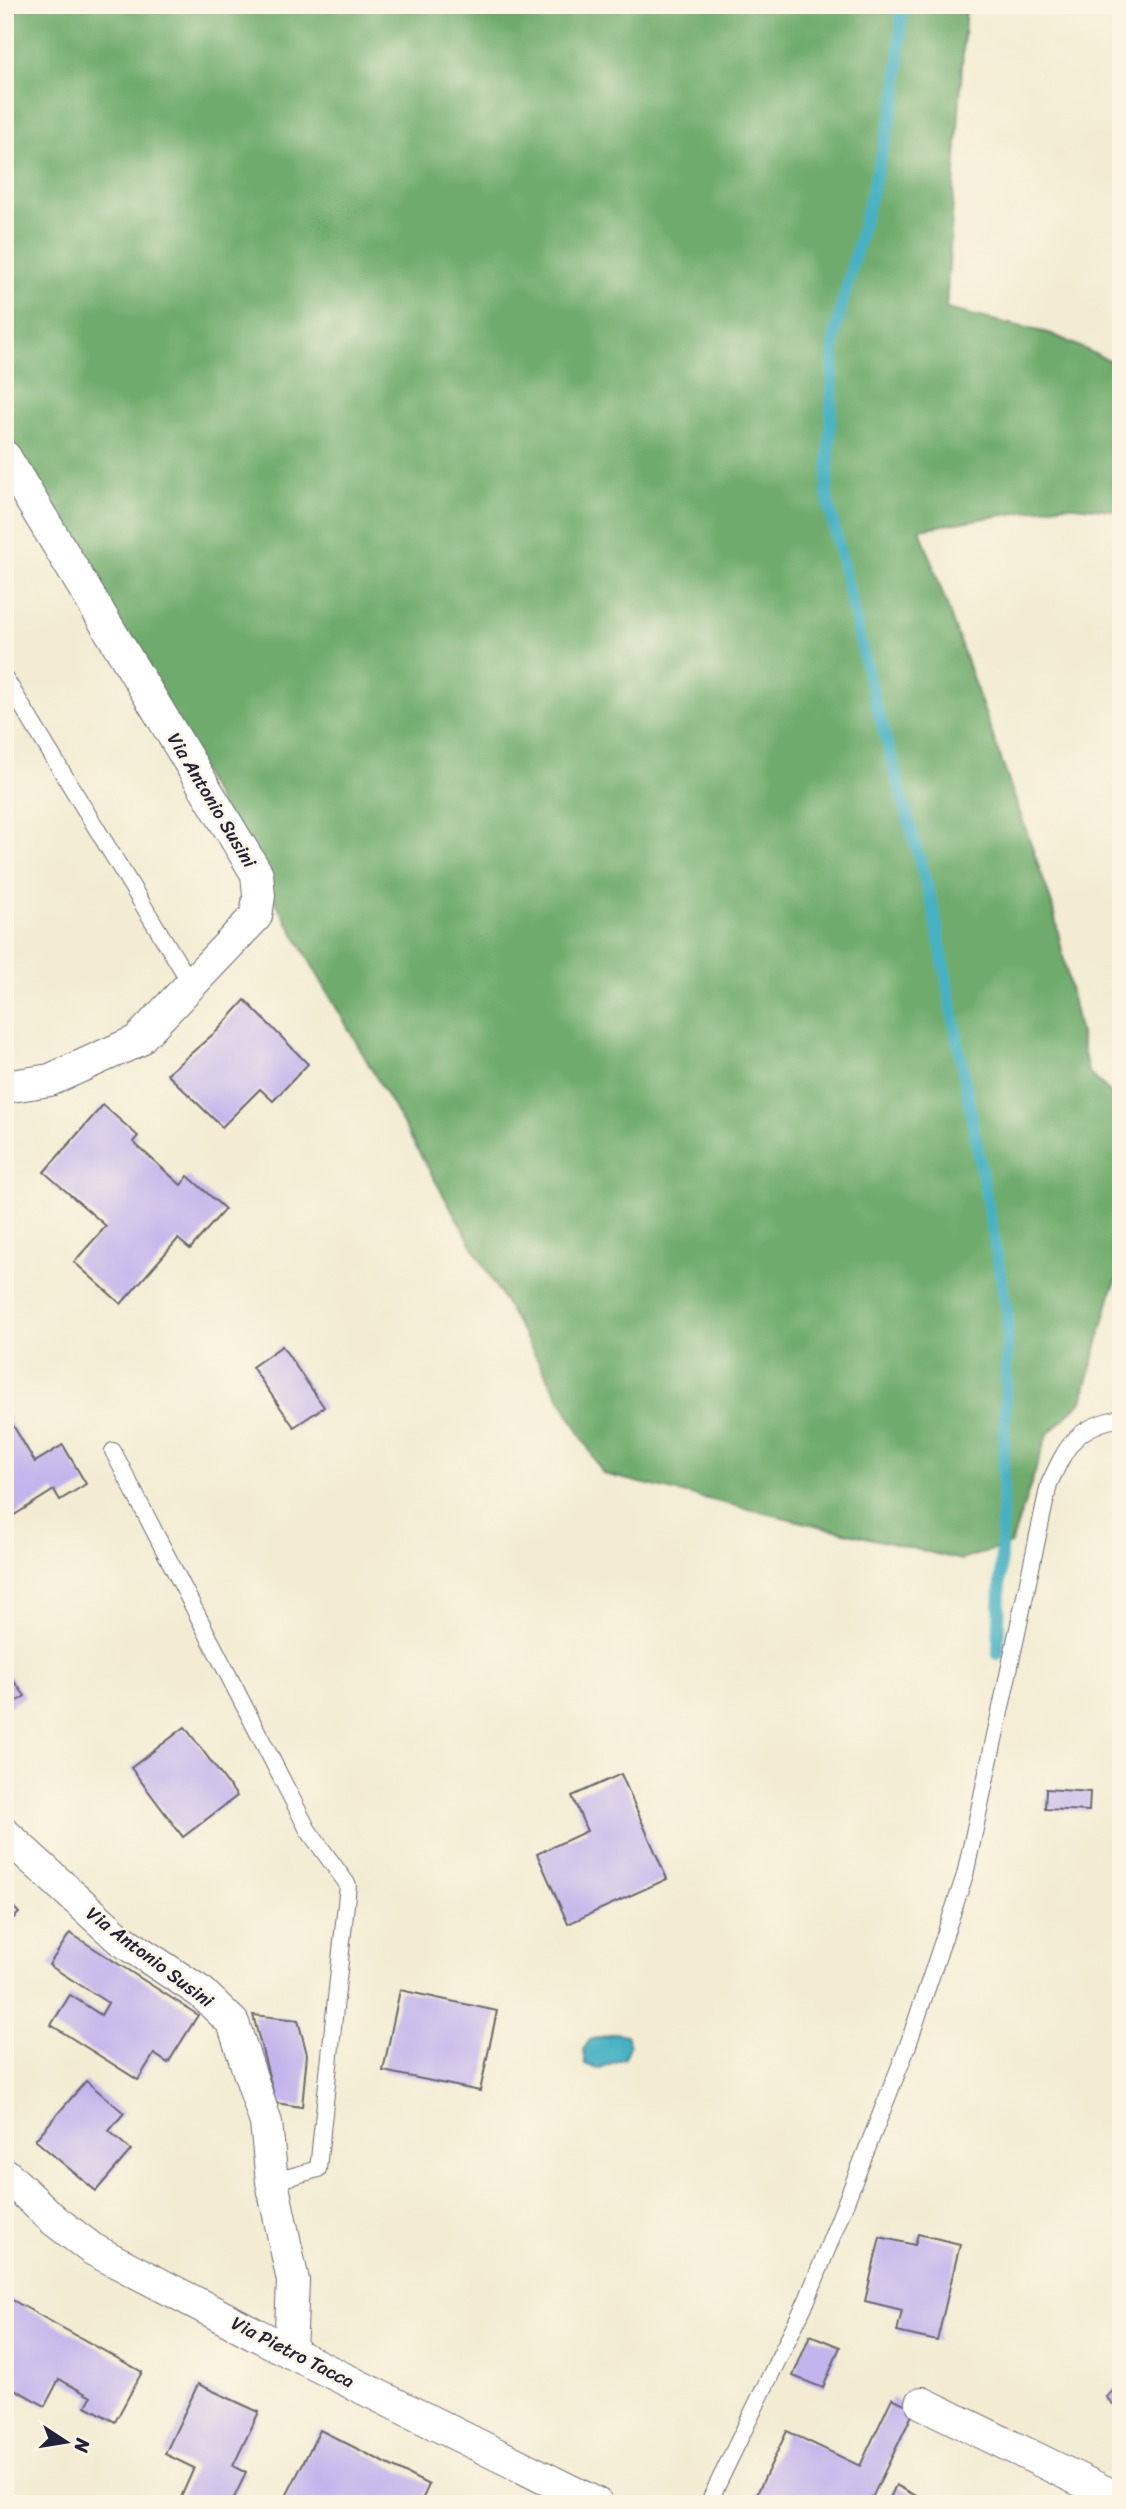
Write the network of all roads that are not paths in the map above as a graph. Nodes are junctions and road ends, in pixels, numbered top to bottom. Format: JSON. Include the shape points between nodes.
{"nodes":[{"id":1,"x":5,"y":457,"type":"edge"},
{"id":2,"x":5,"y":678,"type":"edge"},
{"id":3,"x":191,"y":984,"type":"junction"},
{"id":4,"x":5,"y":1087,"type":"edge"},
{"id":5,"x":1121,"y":1418,"type":"edge"},
{"id":6,"x":113,"y":1451,"type":"dead end"},
{"id":7,"x":5,"y":1834,"type":"edge"},
{"id":8,"x":5,"y":2174,"type":"edge"},
{"id":9,"x":272,"y":2182,"type":"junction"},
{"id":10,"x":290,"y":2352,"type":"junction"},
{"id":11,"x":922,"y":2403,"type":"dead end"},
{"id":12,"x":1121,"y":2500,"type":"edge"},
{"id":13,"x":597,"y":2504,"type":"edge"},
{"id":14,"x":708,"y":2504,"type":"edge"}],
"edges":[{"from":1,"to":3,"type":"street","name":"Via Antonio Susini","via":[[257,874],[256,916]]},
{"from":2,"to":3,"type":"lane"},
{"from":3,"to":4,"type":"street","name":"Via Antonio Susini","via":[[137,1041],[50,1080]]},
{"from":5,"to":14,"type":"lane","via":[[1094,1423],[1066,1448],[1049,1484],[965,1875],[907,2048],[807,2300]]},
{"from":6,"to":9,"type":"lane","via":[[308,1830],[348,1885],[318,2169]]},
{"from":7,"to":9,"type":"street","name":"Via Antonio Susini","via":[[120,1939],[202,1993],[233,2023],[266,2123]]},
{"from":8,"to":10,"type":"street","name":"Via Pietro Tacca","via":[[92,2249]]},
{"from":9,"to":10,"type":"street","name":"Via Antonio Susini","via":[[293,2281]]},
{"from":10,"to":13,"type":"street","name":"Via Pietro Tacca"},
{"from":11,"to":12,"type":"street"}]}
